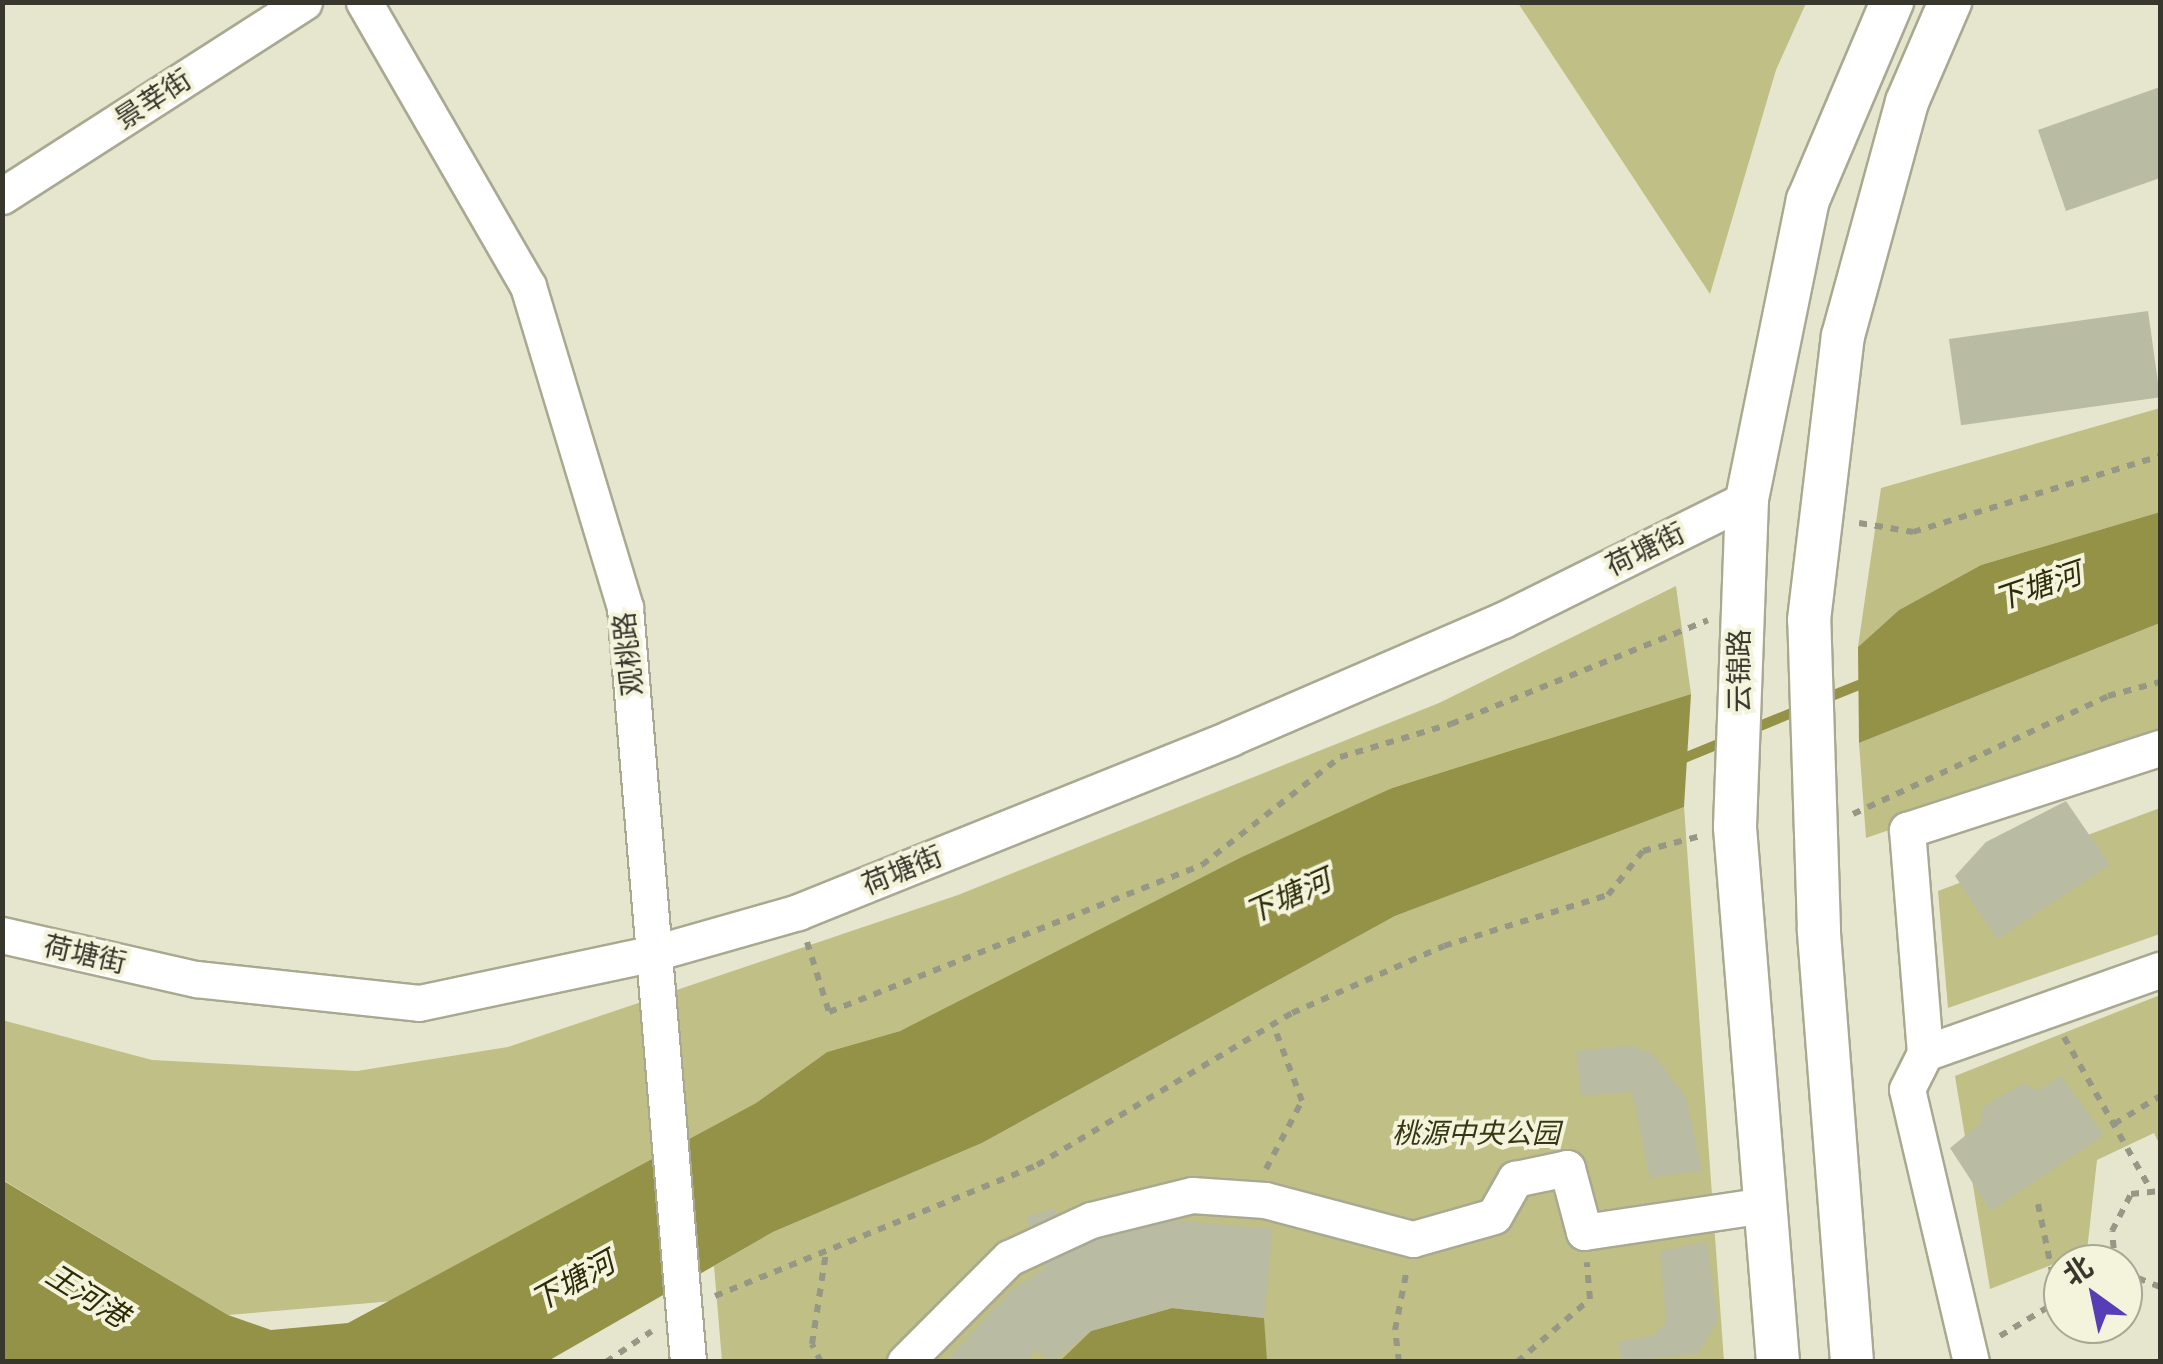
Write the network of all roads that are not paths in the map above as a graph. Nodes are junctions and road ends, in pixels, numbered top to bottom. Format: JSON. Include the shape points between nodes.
{"nodes":[{"id":1,"x":304,"y":2,"type":"edge"},
{"id":2,"x":364,"y":2,"type":"edge"},
{"id":3,"x":1892,"y":2,"type":"edge"},
{"id":4,"x":1950,"y":2,"type":"edge"},
{"id":5,"x":2,"y":196,"type":"edge"},
{"id":6,"x":1747,"y":498,"type":"junction"},
{"id":7,"x":2160,"y":748,"type":"edge"},
{"id":8,"x":2,"y":935,"type":"edge"},
{"id":9,"x":658,"y":952,"type":"junction"},
{"id":10,"x":2160,"y":970,"type":"edge"},
{"id":11,"x":1925,"y":1053,"type":"junction"},
{"id":12,"x":1766,"y":1205,"type":"junction"},
{"id":13,"x":1970,"y":1358,"type":"edge"},
{"id":14,"x":688,"y":1362,"type":"edge"},
{"id":15,"x":905,"y":1362,"type":"edge"},
{"id":16,"x":1778,"y":1362,"type":"edge"},
{"id":17,"x":1852,"y":1362,"type":"edge"}],
"edges":[{"from":1,"to":5,"type":"street","name":"景莘街"},
{"from":2,"to":9,"type":"street","name":"观桃路","via":[[528,286],[580,446],[625,608]]},
{"from":3,"to":6,"type":"main road","name":"云锦路","via":[[1808,200]]},
{"from":4,"to":17,"type":"main road","via":[[1906,102],[1843,336],[1811,680]]},
{"from":6,"to":9,"type":"street","name":"荷塘街","via":[[1503,620],[798,912]]},
{"from":6,"to":12,"type":"main road","name":"云锦路","via":[[1736,808]]},
{"from":7,"to":11,"type":"street","via":[[1907,830]]},
{"from":8,"to":9,"type":"street","name":"荷塘街","via":[[196,979],[418,1003]]},
{"from":9,"to":14,"type":"street","name":"观桃路"},
{"from":10,"to":11,"type":"street"},
{"from":11,"to":13,"type":"street","via":[[1907,1089]]},
{"from":12,"to":15,"type":"street","via":[[1584,1232],[1566,1168],[1514,1179],[1494,1216],[1413,1239],[1244,1198],[1175,1199],[1091,1220],[1009,1258]]},
{"from":12,"to":16,"type":"main road","name":"云锦路"}]}
